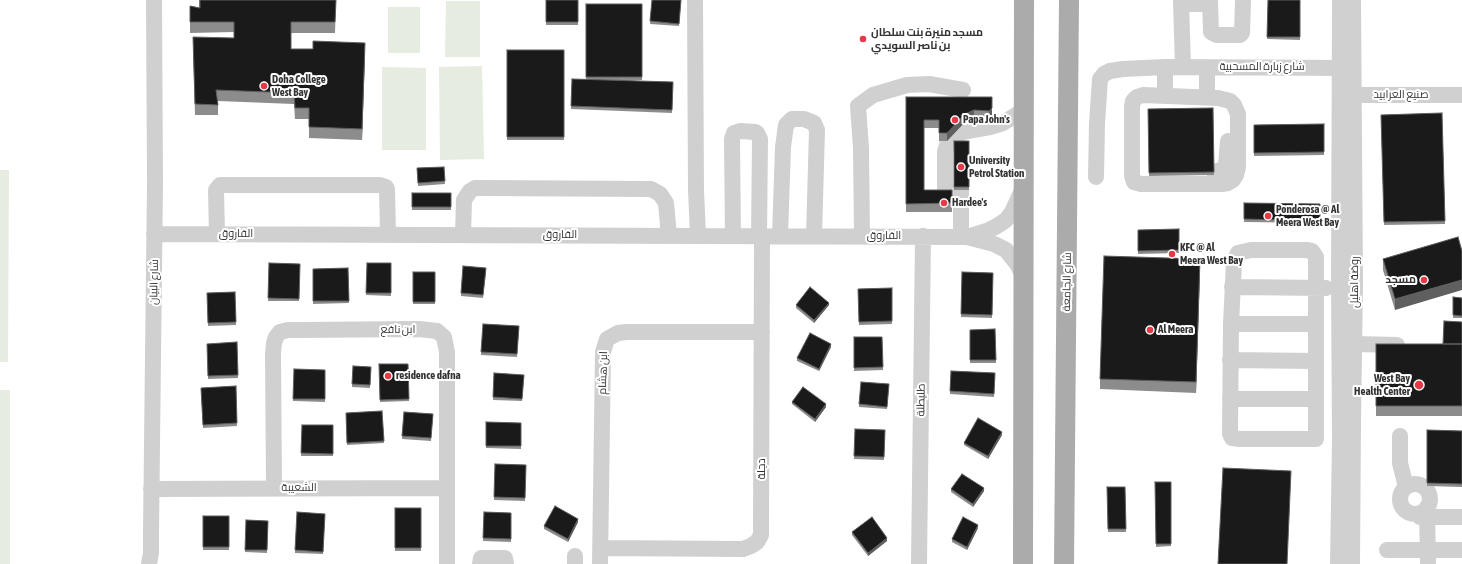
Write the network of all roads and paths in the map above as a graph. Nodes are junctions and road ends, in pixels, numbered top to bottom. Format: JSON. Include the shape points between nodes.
{"nodes":[{"id":1,"x":154,"y":0,"type":"edge"},
{"id":2,"x":695,"y":0,"type":"edge"},
{"id":3,"x":1024,"y":0,"type":"edge"},
{"id":4,"x":1069,"y":0,"type":"edge"},
{"id":5,"x":1243,"y":0,"type":"edge"},
{"id":6,"x":1340,"y":0,"type":"edge"},
{"id":7,"x":1353,"y":0,"type":"edge"},
{"id":8,"x":1181,"y":2,"type":"edge"},
{"id":9,"x":1210,"y":2,"type":"edge"},
{"id":10,"x":1165,"y":67,"type":"junction"},
{"id":11,"x":1183,"y":67,"type":"junction"},
{"id":12,"x":1207,"y":67,"type":"junction"},
{"id":13,"x":1346,"y":68,"type":"junction"},
{"id":14,"x":963,"y":90,"type":"dead end"},
{"id":15,"x":1346,"y":95,"type":"junction"},
{"id":16,"x":1462,"y":95,"type":"edge"},
{"id":17,"x":1166,"y":96,"type":"junction"},
{"id":18,"x":1206,"y":97,"type":"junction"},
{"id":19,"x":1230,"y":101,"type":"junction"},
{"id":20,"x":1024,"y":110,"type":"junction"},
{"id":21,"x":1214,"y":172,"type":"edge"},
{"id":22,"x":1096,"y":177,"type":"dead end"},
{"id":23,"x":1024,"y":185,"type":"junction"},
{"id":24,"x":154,"y":234,"type":"junction"},
{"id":25,"x":217,"y":234,"type":"junction"},
{"id":26,"x":388,"y":235,"type":"junction"},
{"id":27,"x":463,"y":235,"type":"junction"},
{"id":28,"x":669,"y":236,"type":"junction"},
{"id":29,"x":698,"y":236,"type":"junction"},
{"id":30,"x":733,"y":236,"type":"junction"},
{"id":31,"x":761,"y":236,"type":"junction"},
{"id":32,"x":780,"y":236,"type":"junction"},
{"id":33,"x":814,"y":236,"type":"junction"},
{"id":34,"x":862,"y":236,"type":"junction"},
{"id":35,"x":923,"y":236,"type":"junction"},
{"id":36,"x":964,"y":237,"type":"junction"},
{"id":37,"x":1024,"y":278,"type":"junction"},
{"id":38,"x":1316,"y":285,"type":"junction"},
{"id":39,"x":1339,"y":285,"type":"junction"},
{"id":40,"x":1355,"y":286,"type":"junction"},
{"id":41,"x":1232,"y":287,"type":"junction"},
{"id":42,"x":1231,"y":324,"type":"junction"},
{"id":43,"x":1316,"y":324,"type":"junction"},
{"id":44,"x":762,"y":332,"type":"junction"},
{"id":45,"x":1355,"y":344,"type":"junction"},
{"id":46,"x":1415,"y":346,"type":"edge"},
{"id":47,"x":1230,"y":360,"type":"junction"},
{"id":48,"x":1316,"y":361,"type":"junction"},
{"id":49,"x":1230,"y":399,"type":"junction"},
{"id":50,"x":1316,"y":399,"type":"junction"},
{"id":51,"x":1316,"y":436,"type":"junction"},
{"id":52,"x":1400,"y":436,"type":"dead end"},
{"id":53,"x":1346,"y":437,"type":"junction"},
{"id":54,"x":274,"y":488,"type":"junction"},
{"id":55,"x":446,"y":488,"type":"junction"},
{"id":56,"x":1406,"y":488,"type":"junction"},
{"id":57,"x":151,"y":489,"type":"junction"},
{"id":58,"x":1424,"y":514,"type":"junction"},
{"id":59,"x":1345,"y":515,"type":"junction"},
{"id":60,"x":1462,"y":517,"type":"edge"},
{"id":61,"x":1064,"y":523,"type":"junction"},
{"id":62,"x":600,"y":548,"type":"junction"},
{"id":63,"x":1387,"y":550,"type":"dead end"},
{"id":64,"x":1462,"y":550,"type":"edge"},
{"id":65,"x":1424,"y":557,"type":"edge"},
{"id":66,"x":149,"y":564,"type":"edge"},
{"id":67,"x":447,"y":564,"type":"edge"},
{"id":68,"x":480,"y":564,"type":"edge"},
{"id":69,"x":506,"y":564,"type":"edge"},
{"id":70,"x":600,"y":564,"type":"edge"},
{"id":71,"x":919,"y":564,"type":"edge"},
{"id":72,"x":1023,"y":564,"type":"edge"},
{"id":73,"x":1064,"y":564,"type":"edge"},
{"id":74,"x":1074,"y":564,"type":"edge"},
{"id":75,"x":1338,"y":564,"type":"edge"},
{"id":76,"x":1352,"y":564,"type":"edge"}],
"edges":[{"from":1,"to":24,"type":"street","name":"شارع البيان"},
{"from":2,"to":29,"type":"street"},
{"from":3,"to":20,"type":"main road"},
{"from":4,"to":61,"type":"main road","name":"شارع الجامعة"},
{"from":5,"to":9,"type":"street","via":[[1243,32],[1240,35],[1212,33]]},
{"from":6,"to":13,"type":"street"},
{"from":7,"to":13,"type":"street","name":"روضة اهليل"},
{"from":8,"to":9,"type":"street"},
{"from":8,"to":11,"type":"street"},
{"from":10,"to":11,"type":"street","name":"شارع زبارة المسحبية"},
{"from":10,"to":17,"type":"street"},
{"from":10,"to":22,"type":"street","name":"شارع زبارة المسحبية","via":[[1110,71],[1100,79]]},
{"from":11,"to":12,"type":"street","name":"شارع زبارة المسحبية"},
{"from":12,"to":13,"type":"street","name":"شارع زبارة المسحبية"},
{"from":12,"to":18,"type":"street"},
{"from":13,"to":15,"type":"street","name":"روضة اهليل"},
{"from":14,"to":34,"type":"street","via":[[929,84],[907,85],[873,95],[858,106]]},
{"from":15,"to":16,"type":"street","name":"صنيع العرابيد"},
{"from":15,"to":39,"type":"street"},
{"from":15,"to":40,"type":"street","name":"روضة اهليل"},
{"from":17,"to":18,"type":"street"},
{"from":17,"to":19,"type":"street","via":[[1143,96],[1133,101],[1132,176],[1137,184],[1222,184],[1233,180],[1238,168],[1238,114]]},
{"from":18,"to":19,"type":"street"},
{"from":19,"to":21,"type":"street","via":[[1227,162],[1223,169]]},
{"from":20,"to":23,"type":"main road"},
{"from":20,"to":36,"type":"street","via":[[1003,123],[951,141],[947,145],[946,190],[949,193],[961,192]]},
{"from":23,"to":36,"type":"street","name":"الفاروق","via":[[1006,220],[989,230]]},
{"from":23,"to":37,"type":"main road"},
{"from":24,"to":25,"type":"street","name":"الفاروق"},
{"from":24,"to":57,"type":"street","name":"شارع البيان"},
{"from":25,"to":26,"type":"street","name":"الفاروق"},
{"from":25,"to":26,"type":"street","via":[[216,188],[220,185],[380,185],[387,190]]},
{"from":26,"to":27,"type":"street","name":"الفاروق"},
{"from":27,"to":28,"type":"street","name":"الفاروق"},
{"from":27,"to":28,"type":"street","via":[[464,200],[470,191],[480,188],[651,189],[660,194],[666,203]]},
{"from":28,"to":29,"type":"street","name":"الفاروق"},
{"from":29,"to":30,"type":"street","name":"الفاروق"},
{"from":30,"to":31,"type":"street","name":"الفاروق"},
{"from":30,"to":31,"type":"street","name":"دجلة","via":[[732,139],[734,133],[740,131],[755,132],[760,139]]},
{"from":31,"to":32,"type":"street","name":"الفاروق"},
{"from":31,"to":44,"type":"street","name":"دجلة"},
{"from":32,"to":33,"type":"street","name":"الفاروق"},
{"from":32,"to":33,"type":"street","via":[[786,125],[792,119],[804,119],[814,122],[817,130]]},
{"from":33,"to":34,"type":"street","name":"الفاروق"},
{"from":34,"to":35,"type":"street","name":"الفاروق"},
{"from":35,"to":36,"type":"street","name":"الفاروق"},
{"from":35,"to":71,"type":"street","name":"طليطلة"},
{"from":36,"to":37,"type":"street","name":"الفاروق","via":[[994,244],[1006,250]]},
{"from":37,"to":72,"type":"main road"},
{"from":38,"to":39,"type":"street"},
{"from":38,"to":41,"type":"street"},
{"from":38,"to":41,"type":"street","via":[[1316,257],[1312,251],[1251,250],[1238,253],[1235,257]]},
{"from":38,"to":43,"type":"street"},
{"from":39,"to":40,"type":"street"},
{"from":39,"to":53,"type":"street"},
{"from":40,"to":45,"type":"street","name":"روضة اهليل"},
{"from":41,"to":42,"type":"street"},
{"from":42,"to":43,"type":"street"},
{"from":42,"to":47,"type":"street"},
{"from":43,"to":48,"type":"street"},
{"from":44,"to":62,"type":"street","name":"ابن هشام","via":[[626,332],[607,339],[603,352]]},
{"from":44,"to":62,"type":"street","name":"دجلة","via":[[762,527],[757,542],[743,548]]},
{"from":45,"to":46,"type":"street"},
{"from":45,"to":53,"type":"street","name":"روضة اهليل"},
{"from":47,"to":48,"type":"street"},
{"from":47,"to":49,"type":"street"},
{"from":48,"to":50,"type":"street"},
{"from":49,"to":50,"type":"street"},
{"from":49,"to":51,"type":"street","via":[[1232,438]]},
{"from":50,"to":51,"type":"street"},
{"from":51,"to":53,"type":"street"},
{"from":52,"to":56,"type":"street","via":[[1400,463]]},
{"from":53,"to":59,"type":"street","name":"روضة اهليل"},
{"from":54,"to":55,"type":"street","name":"الشعيبة"},
{"from":54,"to":55,"type":"street","name":"ابن نافع","via":[[274,344],[280,332],[419,329],[437,331],[446,342]]},
{"from":54,"to":57,"type":"street","name":"الشعيبة"},
{"from":55,"to":67,"type":"street","name":"ابن نافع"},
{"from":56,"to":58,"type":"street","via":[[1401,493],[1402,506],[1413,514]]},
{"from":56,"to":58,"type":"street","via":[[1417,484],[1427,490],[1430,502]]},
{"from":57,"to":66,"type":"street","name":"شارع البيان"},
{"from":58,"to":60,"type":"street"},
{"from":58,"to":65,"type":"street"},
{"from":59,"to":75,"type":"street"},
{"from":59,"to":76,"type":"street","name":"روضة اهليل"},
{"from":61,"to":73,"type":"main road","name":"شارع الجامعة"},
{"from":61,"to":74,"type":"street"},
{"from":62,"to":70,"type":"street","name":"ابن هشام"},
{"from":63,"to":65,"type":"street"},
{"from":64,"to":65,"type":"street"},
{"from":68,"to":69,"type":"street","via":[[481,558],[505,558]]}]}
